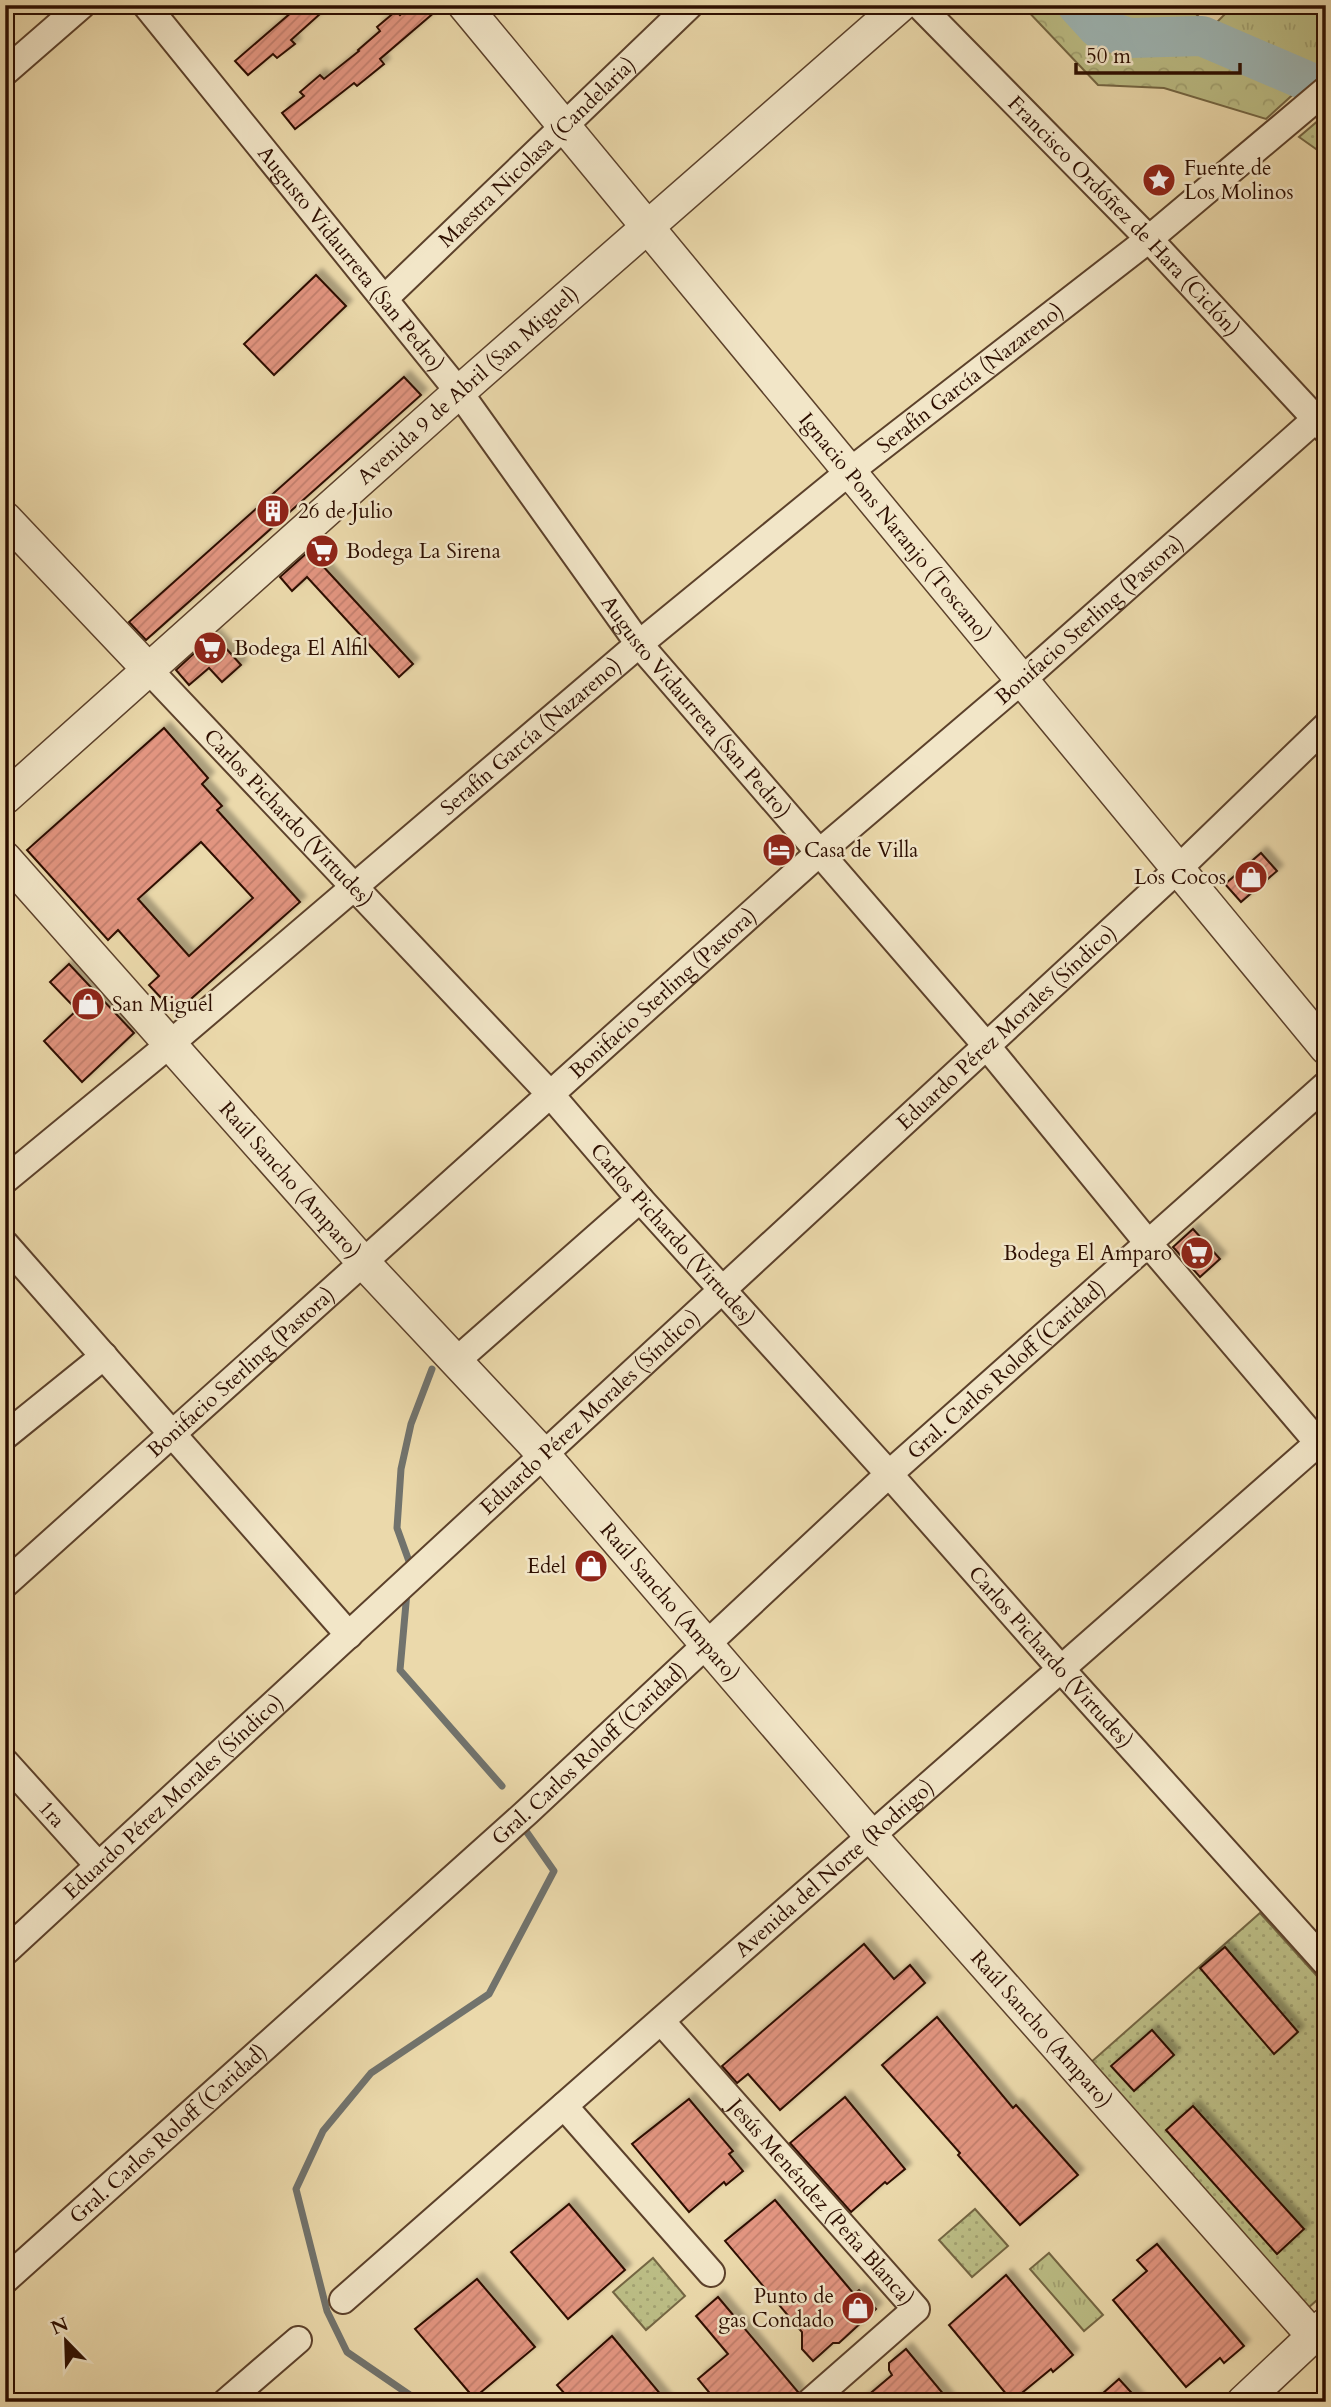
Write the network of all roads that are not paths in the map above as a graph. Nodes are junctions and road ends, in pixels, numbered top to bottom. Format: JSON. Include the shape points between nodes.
{"nodes":[{"id":1,"x":82,"y":5,"type":"edge"},
{"id":2,"x":146,"y":5,"type":"edge"},
{"id":3,"x":464,"y":5,"type":"edge"},
{"id":4,"x":690,"y":5,"type":"edge"},
{"id":5,"x":901,"y":5,"type":"edge"},
{"id":6,"x":919,"y":5,"type":"edge"},
{"id":7,"x":5,"y":72,"type":"edge"},
{"id":8,"x":1326,"y":90,"type":"edge"},
{"id":9,"x":564,"y":127,"type":"junction"},
{"id":10,"x":647,"y":227,"type":"junction"},
{"id":11,"x":1149,"y":239,"type":"junction"},
{"id":12,"x":384,"y":299,"type":"junction"},
{"id":13,"x":459,"y":392,"type":"junction"},
{"id":14,"x":1322,"y":419,"type":"edge"},
{"id":15,"x":849,"y":472,"type":"junction"},
{"id":16,"x":5,"y":518,"type":"edge"},
{"id":17,"x":639,"y":644,"type":"junction"},
{"id":18,"x":149,"y":670,"type":"junction"},
{"id":19,"x":1022,"y":680,"type":"junction"},
{"id":20,"x":1326,"y":726,"type":"edge"},
{"id":21,"x":5,"y":798,"type":"edge"},
{"id":22,"x":820,"y":852,"type":"junction"},
{"id":23,"x":5,"y":858,"type":"edge"},
{"id":24,"x":1178,"y":869,"type":"junction"},
{"id":25,"x":354,"y":885,"type":"junction"},
{"id":26,"x":170,"y":1044,"type":"junction"},
{"id":27,"x":985,"y":1044,"type":"junction"},
{"id":28,"x":1326,"y":1048,"type":"edge"},
{"id":29,"x":1326,"y":1085,"type":"edge"},
{"id":30,"x":551,"y":1096,"type":"junction"},
{"id":31,"x":5,"y":1180,"type":"edge"},
{"id":32,"x":640,"y":1199,"type":"junction"},
{"id":33,"x":1148,"y":1242,"type":"junction"},
{"id":34,"x":5,"y":1244,"type":"edge"},
{"id":35,"x":363,"y":1262,"type":"junction"},
{"id":36,"x":722,"y":1289,"type":"junction"},
{"id":37,"x":104,"y":1356,"type":"junction"},
{"id":38,"x":456,"y":1362,"type":"junction"},
{"id":39,"x":171,"y":1433,"type":"junction"},
{"id":40,"x":5,"y":1436,"type":"edge"},
{"id":41,"x":1323,"y":1443,"type":"edge"},
{"id":42,"x":543,"y":1454,"type":"junction"},
{"id":43,"x":890,"y":1474,"type":"junction"},
{"id":44,"x":5,"y":1584,"type":"edge"},
{"id":45,"x":349,"y":1635,"type":"junction"},
{"id":46,"x":707,"y":1643,"type":"junction"},
{"id":47,"x":1061,"y":1669,"type":"junction"},
{"id":48,"x":5,"y":1762,"type":"edge"},
{"id":49,"x":871,"y":1836,"type":"junction"},
{"id":50,"x":98,"y":1865,"type":"junction"},
{"id":51,"x":5,"y":1952,"type":"edge"},
{"id":52,"x":1326,"y":1963,"type":"edge"},
{"id":53,"x":661,"y":2021,"type":"junction"},
{"id":54,"x":564,"y":2106,"type":"junction"},
{"id":55,"x":711,"y":2273,"type":"dead end"},
{"id":56,"x":5,"y":2280,"type":"edge"},
{"id":57,"x":343,"y":2300,"type":"dead end"},
{"id":58,"x":1322,"y":2337,"type":"edge"},
{"id":59,"x":298,"y":2340,"type":"dead end"},
{"id":60,"x":226,"y":2402,"type":"edge"},
{"id":61,"x":810,"y":2402,"type":"edge"},
{"id":62,"x":1243,"y":2402,"type":"edge"}],
"edges":[{"from":1,"to":7,"type":"street"},
{"from":2,"to":12,"type":"street","name":"Augusto Vidaurreta (San Pedro)"},
{"from":3,"to":9,"type":"street","name":"Ignacio Pons Naranjo (Toscano)"},
{"from":4,"to":9,"type":"street","name":"Maestra Nicolasa (Candelaria)"},
{"from":5,"to":10,"type":"street","name":"Avenida 9 de Abril (San Miguel)"},
{"from":6,"to":11,"type":"street","name":"Francisco Ordóñez de Hara (Ciclón)"},
{"from":8,"to":11,"type":"street","name":"Serafín García (Nazareno)"},
{"from":9,"to":10,"type":"street","name":"Ignacio Pons Naranjo (Toscano)"},
{"from":9,"to":12,"type":"street","name":"Maestra Nicolasa (Candelaria)"},
{"from":10,"to":13,"type":"street","name":"Avenida 9 de Abril (San Miguel)"},
{"from":10,"to":15,"type":"street","name":"Ignacio Pons Naranjo (Toscano)"},
{"from":11,"to":14,"type":"street","name":"Francisco Ordóñez de Hara (Ciclón)"},
{"from":11,"to":15,"type":"street","name":"Serafín García (Nazareno)"},
{"from":12,"to":13,"type":"street","name":"Augusto Vidaurreta (San Pedro)"},
{"from":13,"to":17,"type":"street","name":"Augusto Vidaurreta (San Pedro)"},
{"from":13,"to":18,"type":"street","name":"Avenida 9 de Abril (San Miguel)"},
{"from":14,"to":19,"type":"street","name":"Bonifacio Sterling (Pastora)"},
{"from":15,"to":17,"type":"street","name":"Serafín García (Nazareno)"},
{"from":15,"to":19,"type":"street","name":"Ignacio Pons Naranjo (Toscano)"},
{"from":16,"to":18,"type":"street","name":"Carlos Pichardo (Virtudes)"},
{"from":17,"to":22,"type":"street","name":"Augusto Vidaurreta (San Pedro)"},
{"from":17,"to":25,"type":"street","name":"Serafín García (Nazareno)"},
{"from":18,"to":21,"type":"street","name":"Avenida 9 de Abril (San Miguel)"},
{"from":18,"to":25,"type":"street","name":"Carlos Pichardo (Virtudes)"},
{"from":19,"to":22,"type":"street","name":"Bonifacio Sterling (Pastora)"},
{"from":19,"to":24,"type":"street","name":"Ignacio Pons Naranjo (Toscano)"},
{"from":20,"to":24,"type":"street","name":"Eduardo Pérez Morales (Síndico)"},
{"from":22,"to":27,"type":"street","name":"Augusto Vidaurreta (San Pedro)"},
{"from":22,"to":30,"type":"street","name":"Bonifacio Sterling (Pastora)"},
{"from":23,"to":26,"type":"street","name":"Raúl Sancho (Amparo)"},
{"from":24,"to":27,"type":"street","name":"Eduardo Pérez Morales (Síndico)"},
{"from":24,"to":28,"type":"street","name":"Ignacio Pons Naranjo (Toscano)"},
{"from":25,"to":26,"type":"street","name":"Serafín García (Nazareno)"},
{"from":25,"to":30,"type":"street","name":"Carlos Pichardo (Virtudes)"},
{"from":26,"to":31,"type":"street","name":"Serafín García (Nazareno)"},
{"from":26,"to":35,"type":"street","name":"Raúl Sancho (Amparo)"},
{"from":27,"to":33,"type":"street","name":"Augusto Vidaurreta (San Pedro)"},
{"from":27,"to":36,"type":"street","name":"Eduardo Pérez Morales (Síndico)"},
{"from":29,"to":33,"type":"street","name":"Gral. Carlos Roloff (Caridad)"},
{"from":30,"to":32,"type":"street","name":"Carlos Pichardo (Virtudes)"},
{"from":30,"to":35,"type":"street","name":"Bonifacio Sterling (Pastora)"},
{"from":32,"to":36,"type":"street","name":"Carlos Pichardo (Virtudes)"},
{"from":32,"to":38,"type":"street"},
{"from":33,"to":41,"type":"street","name":"Augusto Vidaurreta (San Pedro)"},
{"from":33,"to":43,"type":"street","name":"Gral. Carlos Roloff (Caridad)"},
{"from":34,"to":37,"type":"street"},
{"from":35,"to":38,"type":"street","name":"Raúl Sancho (Amparo)"},
{"from":35,"to":39,"type":"street","name":"Bonifacio Sterling (Pastora)"},
{"from":36,"to":42,"type":"street","name":"Eduardo Pérez Morales (Síndico)"},
{"from":36,"to":43,"type":"street","name":"Carlos Pichardo (Virtudes)"},
{"from":37,"to":39,"type":"street"},
{"from":37,"to":40,"type":"street"},
{"from":38,"to":42,"type":"street","name":"Raúl Sancho (Amparo)"},
{"from":39,"to":44,"type":"street","name":"Bonifacio Sterling (Pastora)"},
{"from":39,"to":45,"type":"street"},
{"from":41,"to":47,"type":"street","name":"Avenida del Norte (Rodrigo)"},
{"from":42,"to":45,"type":"street","name":"Eduardo Pérez Morales (Síndico)"},
{"from":42,"to":46,"type":"street","name":"Raúl Sancho (Amparo)"},
{"from":43,"to":46,"type":"street","name":"Gral. Carlos Roloff (Caridad)"},
{"from":43,"to":47,"type":"street","name":"Carlos Pichardo (Virtudes)"},
{"from":45,"to":50,"type":"street","name":"Eduardo Pérez Morales (Síndico)"},
{"from":46,"to":49,"type":"street","name":"Raúl Sancho (Amparo)"},
{"from":46,"to":56,"type":"street","name":"Gral. Carlos Roloff (Caridad)","via":[[527,1812]]},
{"from":47,"to":49,"type":"street","name":"Avenida del Norte (Rodrigo)"},
{"from":47,"to":52,"type":"street","name":"Carlos Pichardo (Virtudes)"},
{"from":48,"to":50,"type":"street","name":"1ra"},
{"from":49,"to":53,"type":"street","name":"Avenida del Norte (Rodrigo)"},
{"from":49,"to":58,"type":"street","name":"Raúl Sancho (Amparo)"},
{"from":50,"to":51,"type":"street","name":"Eduardo Pérez Morales (Síndico)"},
{"from":53,"to":54,"type":"street","name":"Avenida del Norte (Rodrigo)"},
{"from":53,"to":61,"type":"street","name":"Jesús Menéndez (Peña Blanca)","via":[[916,2309]]},
{"from":54,"to":55,"type":"street"},
{"from":54,"to":57,"type":"street","name":"Avenida del Norte (Rodrigo)"},
{"from":58,"to":62,"type":"street"},
{"from":59,"to":60,"type":"street"}]}
